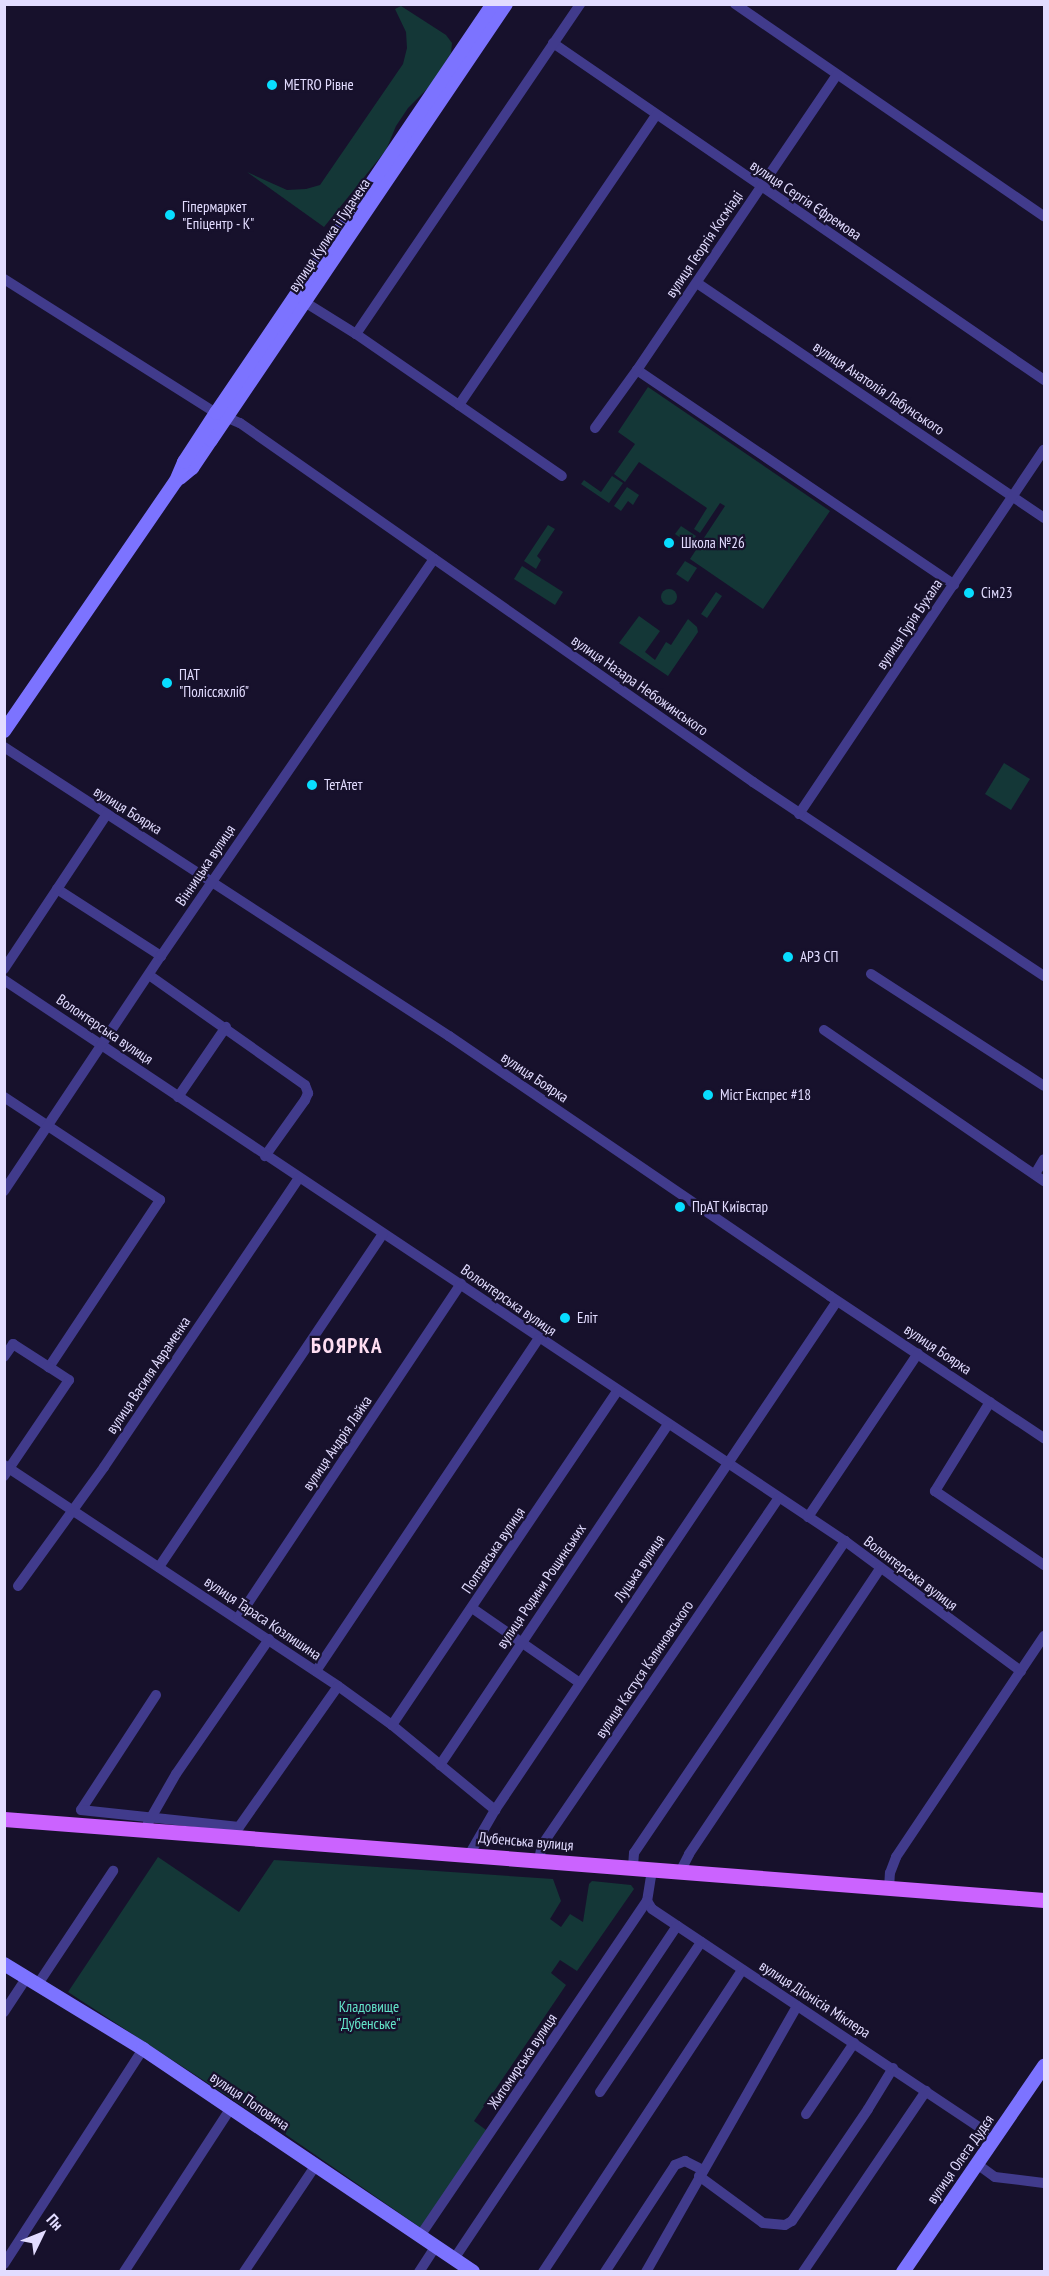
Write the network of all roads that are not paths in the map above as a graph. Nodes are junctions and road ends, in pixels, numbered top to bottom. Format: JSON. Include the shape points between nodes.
{"nodes":[{"id":1,"x":493,"y":4,"type":"edge"},
{"id":2,"x":506,"y":4,"type":"edge"},
{"id":3,"x":580,"y":4,"type":"edge"},
{"id":4,"x":735,"y":4,"type":"edge"},
{"id":5,"x":553,"y":43,"type":"junction"},
{"id":6,"x":837,"y":75,"type":"junction"},
{"id":7,"x":656,"y":115,"type":"junction"},
{"id":8,"x":760,"y":187,"type":"junction"},
{"id":9,"x":1044,"y":216,"type":"edge"},
{"id":10,"x":4,"y":279,"type":"edge"},
{"id":11,"x":697,"y":283,"type":"junction"},
{"id":12,"x":303,"y":301,"type":"junction"},
{"id":13,"x":357,"y":334,"type":"junction"},
{"id":14,"x":637,"y":370,"type":"junction"},
{"id":15,"x":1044,"y":380,"type":"edge"},
{"id":16,"x":459,"y":405,"type":"junction"},
{"id":17,"x":221,"y":415,"type":"junction"},
{"id":18,"x":595,"y":428,"type":"dead end"},
{"id":19,"x":1044,"y":450,"type":"edge"},
{"id":20,"x":562,"y":476,"type":"dead end"},
{"id":21,"x":1013,"y":496,"type":"junction"},
{"id":22,"x":1044,"y":518,"type":"edge"},
{"id":23,"x":434,"y":559,"type":"junction"},
{"id":24,"x":954,"y":585,"type":"junction"},
{"id":25,"x":4,"y":731,"type":"edge"},
{"id":26,"x":4,"y":747,"type":"edge"},
{"id":27,"x":107,"y":814,"type":"junction"},
{"id":28,"x":800,"y":814,"type":"junction"},
{"id":29,"x":213,"y":881,"type":"junction"},
{"id":30,"x":57,"y":888,"type":"junction"},
{"id":31,"x":161,"y":956,"type":"junction"},
{"id":32,"x":4,"y":969,"type":"edge"},
{"id":33,"x":871,"y":974,"type":"dead end"},
{"id":34,"x":149,"y":975,"type":"junction"},
{"id":35,"x":1044,"y":976,"type":"edge"},
{"id":36,"x":4,"y":980,"type":"edge"},
{"id":37,"x":226,"y":1028,"type":"junction"},
{"id":38,"x":824,"y":1030,"type":"dead end"},
{"id":39,"x":103,"y":1044,"type":"junction"},
{"id":40,"x":1044,"y":1086,"type":"edge"},
{"id":41,"x":4,"y":1097,"type":"edge"},
{"id":42,"x":178,"y":1097,"type":"junction"},
{"id":43,"x":48,"y":1126,"type":"junction"},
{"id":44,"x":265,"y":1156,"type":"junction"},
{"id":45,"x":1044,"y":1159,"type":"edge"},
{"id":46,"x":1035,"y":1174,"type":"junction"},
{"id":47,"x":299,"y":1178,"type":"junction"},
{"id":48,"x":1044,"y":1181,"type":"edge"},
{"id":49,"x":4,"y":1191,"type":"edge"},
{"id":50,"x":383,"y":1234,"type":"junction"},
{"id":51,"x":461,"y":1284,"type":"junction"},
{"id":52,"x":837,"y":1301,"type":"junction"},
{"id":53,"x":538,"y":1339,"type":"junction"},
{"id":54,"x":918,"y":1353,"type":"junction"},
{"id":55,"x":4,"y":1357,"type":"edge"},
{"id":56,"x":49,"y":1367,"type":"junction"},
{"id":57,"x":617,"y":1390,"type":"junction"},
{"id":58,"x":990,"y":1402,"type":"junction"},
{"id":59,"x":668,"y":1425,"type":"junction"},
{"id":60,"x":1044,"y":1438,"type":"edge"},
{"id":61,"x":727,"y":1464,"type":"junction"},
{"id":62,"x":6,"y":1469,"type":"edge"},
{"id":63,"x":779,"y":1498,"type":"junction"},
{"id":64,"x":72,"y":1509,"type":"junction"},
{"id":65,"x":808,"y":1517,"type":"junction"},
{"id":66,"x":845,"y":1541,"type":"junction"},
{"id":67,"x":1044,"y":1565,"type":"edge"},
{"id":68,"x":159,"y":1567,"type":"junction"},
{"id":69,"x":880,"y":1569,"type":"junction"},
{"id":70,"x":18,"y":1586,"type":"dead end"},
{"id":71,"x":472,"y":1608,"type":"junction"},
{"id":72,"x":238,"y":1618,"type":"junction"},
{"id":73,"x":1044,"y":1636,"type":"edge"},
{"id":74,"x":269,"y":1639,"type":"junction"},
{"id":75,"x":521,"y":1643,"type":"junction"},
{"id":76,"x":316,"y":1671,"type":"junction"},
{"id":77,"x":1021,"y":1671,"type":"junction"},
{"id":78,"x":580,"y":1683,"type":"junction"},
{"id":79,"x":338,"y":1686,"type":"junction"},
{"id":80,"x":156,"y":1695,"type":"dead end"},
{"id":81,"x":392,"y":1725,"type":"junction"},
{"id":82,"x":440,"y":1765,"type":"junction"},
{"id":83,"x":495,"y":1810,"type":"junction"},
{"id":84,"x":4,"y":1819,"type":"edge"},
{"id":85,"x":148,"y":1823,"type":"junction"},
{"id":86,"x":469,"y":1854,"type":"junction"},
{"id":87,"x":539,"y":1860,"type":"junction"},
{"id":88,"x":633,"y":1867,"type":"junction"},
{"id":89,"x":652,"y":1870,"type":"junction"},
{"id":90,"x":113,"y":1871,"type":"dead end"},
{"id":91,"x":680,"y":1872,"type":"junction"},
{"id":92,"x":889,"y":1890,"type":"junction"},
{"id":93,"x":1044,"y":1900,"type":"edge"},
{"id":94,"x":647,"y":1901,"type":"junction"},
{"id":95,"x":677,"y":1926,"type":"junction"},
{"id":96,"x":700,"y":1942,"type":"junction"},
{"id":97,"x":4,"y":1964,"type":"edge"},
{"id":98,"x":742,"y":1970,"type":"junction"},
{"id":99,"x":32,"y":1980,"type":"junction"},
{"id":100,"x":796,"y":2006,"type":"junction"},
{"id":101,"x":4,"y":2012,"type":"edge"},
{"id":102,"x":854,"y":2043,"type":"junction"},
{"id":103,"x":142,"y":2049,"type":"junction"},
{"id":104,"x":1044,"y":2066,"type":"edge"},
{"id":105,"x":892,"y":2068,"type":"junction"},
{"id":106,"x":926,"y":2091,"type":"junction"},
{"id":107,"x":600,"y":2092,"type":"dead end"},
{"id":108,"x":231,"y":2108,"type":"junction"},
{"id":109,"x":806,"y":2114,"type":"dead end"},
{"id":110,"x":996,"y":2138,"type":"junction"},
{"id":111,"x":977,"y":2164,"type":"junction"},
{"id":112,"x":316,"y":2165,"type":"junction"},
{"id":113,"x":701,"y":2173,"type":"junction"},
{"id":114,"x":1044,"y":2183,"type":"edge"},
{"id":115,"x":420,"y":2236,"type":"junction"},
{"id":116,"x":436,"y":2246,"type":"junction"},
{"id":117,"x":454,"y":2259,"type":"junction"},
{"id":118,"x":4,"y":2264,"type":"edge"},
{"id":119,"x":124,"y":2271,"type":"edge"},
{"id":120,"x":244,"y":2271,"type":"edge"},
{"id":121,"x":419,"y":2271,"type":"edge"},
{"id":122,"x":473,"y":2271,"type":"edge"},
{"id":123,"x":543,"y":2271,"type":"edge"},
{"id":124,"x":605,"y":2271,"type":"edge"},
{"id":125,"x":646,"y":2271,"type":"edge"},
{"id":126,"x":803,"y":2271,"type":"edge"},
{"id":127,"x":903,"y":2271,"type":"edge"}],
"edges":[{"from":1,"to":17,"type":"main road","name":"вулиця Кулика і Гудачека"},
{"from":2,"to":12,"type":"main road","name":"вулиця Кулика і Гудачека"},
{"from":3,"to":5,"type":"street"},
{"from":4,"to":6,"type":"street"},
{"from":5,"to":7,"type":"street","name":"вулиця Сергія Єфремова"},
{"from":5,"to":13,"type":"street"},
{"from":6,"to":8,"type":"street","name":"вулиця Георгія Косміаді"},
{"from":6,"to":9,"type":"street"},
{"from":7,"to":8,"type":"street","name":"вулиця Сергія Єфремова"},
{"from":7,"to":16,"type":"street"},
{"from":8,"to":11,"type":"street","name":"вулиця Георгія Косміаді"},
{"from":8,"to":15,"type":"street","name":"вулиця Сергія Єфремова"},
{"from":10,"to":17,"type":"street","name":"вулиця Назара Небожинського"},
{"from":11,"to":14,"type":"street","name":"вулиця Георгія Косміаді"},
{"from":11,"to":21,"type":"street","name":"вулиця Анатолія Лабунського"},
{"from":12,"to":13,"type":"street"},
{"from":12,"to":17,"type":"main road","name":"вулиця Кулика і Гудачека"},
{"from":13,"to":16,"type":"street"},
{"from":14,"to":18,"type":"street","name":"вулиця Георгія Косміаді"},
{"from":14,"to":24,"type":"street"},
{"from":16,"to":20,"type":"street"},
{"from":17,"to":23,"type":"street","name":"вулиця Назара Небожинського","via":[[240,423]]},
{"from":17,"to":25,"type":"main road","name":"вулиця Кулика і Гудачека","via":[[184,462],[176,482]]},
{"from":19,"to":21,"type":"street","name":"вулиця Гурія Бухала"},
{"from":21,"to":22,"type":"street","name":"вулиця Анатолія Лабунського"},
{"from":21,"to":24,"type":"street","name":"вулиця Гурія Бухала"},
{"from":23,"to":28,"type":"street","name":"вулиця Назара Небожинського"},
{"from":23,"to":29,"type":"street","name":"Вінницька вулиця"},
{"from":24,"to":28,"type":"street","name":"вулиця Гурія Бухала"},
{"from":26,"to":27,"type":"street","name":"вулиця Боярка"},
{"from":27,"to":29,"type":"street","name":"вулиця Боярка"},
{"from":27,"to":30,"type":"street"},
{"from":28,"to":35,"type":"street","name":"вулиця Назара Небожинського"},
{"from":29,"to":31,"type":"street","name":"Вінницька вулиця"},
{"from":29,"to":52,"type":"street","name":"вулиця Боярка","via":[[449,1036]]},
{"from":30,"to":31,"type":"street"},
{"from":30,"to":32,"type":"street"},
{"from":31,"to":34,"type":"street","name":"Вінницька вулиця"},
{"from":33,"to":40,"type":"street"},
{"from":34,"to":37,"type":"street"},
{"from":34,"to":39,"type":"street","name":"Вінницька вулиця"},
{"from":36,"to":39,"type":"street","name":"Волонтерська вулиця"},
{"from":37,"to":42,"type":"street"},
{"from":37,"to":44,"type":"street","via":[[288,1071],[308,1093]]},
{"from":38,"to":46,"type":"street"},
{"from":39,"to":42,"type":"street","name":"Волонтерська вулиця"},
{"from":39,"to":43,"type":"street","name":"Вінницька вулиця"},
{"from":41,"to":43,"type":"street"},
{"from":42,"to":44,"type":"street","name":"Волонтерська вулиця"},
{"from":43,"to":49,"type":"street","name":"Вінницька вулиця"},
{"from":43,"to":56,"type":"street","via":[[160,1200]]},
{"from":44,"to":47,"type":"street","name":"Волонтерська вулиця"},
{"from":45,"to":46,"type":"street"},
{"from":46,"to":48,"type":"street"},
{"from":47,"to":50,"type":"street","name":"Волонтерська вулиця"},
{"from":47,"to":64,"type":"street","name":"вулиця Василя Авраменка"},
{"from":50,"to":51,"type":"street","name":"Волонтерська вулиця"},
{"from":50,"to":68,"type":"street"},
{"from":51,"to":53,"type":"street","name":"Волонтерська вулиця"},
{"from":51,"to":72,"type":"street","name":"вулиця Андрія Лайка"},
{"from":52,"to":54,"type":"street","name":"вулиця Боярка"},
{"from":52,"to":61,"type":"street","name":"Луцька вулиця"},
{"from":53,"to":57,"type":"street","name":"Волонтерська вулиця"},
{"from":53,"to":76,"type":"street"},
{"from":54,"to":58,"type":"street","name":"вулиця Боярка"},
{"from":54,"to":65,"type":"street"},
{"from":55,"to":56,"type":"street","via":[[13,1344]]},
{"from":56,"to":62,"type":"street","via":[[69,1380]]},
{"from":57,"to":59,"type":"street","name":"Волонтерська вулиця"},
{"from":57,"to":71,"type":"street","name":"Полтавська вулиця"},
{"from":58,"to":60,"type":"street","name":"вулиця Боярка"},
{"from":58,"to":67,"type":"street","via":[[934,1491]]},
{"from":59,"to":61,"type":"street","name":"Волонтерська вулиця"},
{"from":59,"to":75,"type":"street","name":"вулиця Родини Рощинських"},
{"from":61,"to":63,"type":"street","name":"Волонтерська вулиця"},
{"from":61,"to":78,"type":"street","name":"Луцька вулиця"},
{"from":62,"to":64,"type":"street","name":"вулиця Тараса Козлишина"},
{"from":63,"to":65,"type":"street","name":"Волонтерська вулиця"},
{"from":63,"to":87,"type":"street","name":"вулиця Кастуся Калиновського","via":[[542,1845]]},
{"from":64,"to":68,"type":"street","name":"вулиця Тараса Козлишина"},
{"from":64,"to":70,"type":"street","name":"вулиця Василя Авраменка"},
{"from":65,"to":66,"type":"street","name":"Волонтерська вулиця"},
{"from":66,"to":69,"type":"street","name":"Волонтерська вулиця"},
{"from":66,"to":88,"type":"street","via":[[634,1853]]},
{"from":68,"to":72,"type":"street","name":"вулиця Тараса Козлишина"},
{"from":69,"to":77,"type":"street","name":"Волонтерська вулиця"},
{"from":69,"to":91,"type":"street"},
{"from":71,"to":75,"type":"street"},
{"from":71,"to":81,"type":"street","name":"Полтавська вулиця"},
{"from":72,"to":74,"type":"street","name":"вулиця Тараса Козлишина"},
{"from":73,"to":77,"type":"street"},
{"from":74,"to":76,"type":"street","name":"вулиця Тараса Козлишина"},
{"from":74,"to":85,"type":"street","via":[[176,1774]]},
{"from":75,"to":78,"type":"street"},
{"from":75,"to":82,"type":"street","name":"вулиця Родини Рощинських"},
{"from":76,"to":79,"type":"street","name":"вулиця Тараса Козлишина"},
{"from":77,"to":92,"type":"street","via":[[896,1857]]},
{"from":78,"to":83,"type":"street","name":"Луцька вулиця"},
{"from":79,"to":81,"type":"street","name":"вулиця Тараса Козлишина"},
{"from":79,"to":85,"type":"street","via":[[239,1827]]},
{"from":80,"to":85,"type":"street","via":[[81,1810]]},
{"from":81,"to":82,"type":"street","name":"вулиця Тараса Козлишина"},
{"from":82,"to":83,"type":"street","name":"вулиця Тараса Козлишина"},
{"from":83,"to":86,"type":"street","name":"Луцька вулиця"},
{"from":84,"to":85,"type":"main road","name":"Дубенська вулиця"},
{"from":85,"to":86,"type":"main road","name":"Дубенська вулиця"},
{"from":86,"to":87,"type":"main road","name":"Дубенська вулиця"},
{"from":87,"to":88,"type":"main road","name":"Дубенська вулиця"},
{"from":88,"to":89,"type":"main road","name":"Дубенська вулиця"},
{"from":89,"to":91,"type":"main road","name":"Дубенська вулиця"},
{"from":89,"to":94,"type":"street"},
{"from":90,"to":99,"type":"street"},
{"from":91,"to":92,"type":"main road","name":"Дубенська вулиця"},
{"from":92,"to":93,"type":"main road","name":"Дубенська вулиця"},
{"from":94,"to":95,"type":"street","name":"вулиця Діонісія Міклера"},
{"from":94,"to":115,"type":"street","name":"Житомирська вулиця"},
{"from":95,"to":96,"type":"street","name":"вулиця Діонісія Міклера"},
{"from":95,"to":117,"type":"street"},
{"from":96,"to":98,"type":"street","name":"вулиця Діонісія Міклера"},
{"from":96,"to":107,"type":"street"},
{"from":97,"to":99,"type":"main road","name":"вулиця Поповича"},
{"from":98,"to":100,"type":"street","name":"вулиця Діонісія Міклера"},
{"from":98,"to":123,"type":"street"},
{"from":99,"to":101,"type":"street"},
{"from":99,"to":103,"type":"main road","name":"вулиця Поповича"},
{"from":100,"to":102,"type":"street","name":"вулиця Діонісія Міклера"},
{"from":100,"to":113,"type":"street"},
{"from":102,"to":105,"type":"street","name":"вулиця Діонісія Міклера"},
{"from":102,"to":109,"type":"street"},
{"from":103,"to":108,"type":"main road","name":"вулиця Поповича"},
{"from":103,"to":118,"type":"street"},
{"from":104,"to":110,"type":"main road","name":"вулиця Олега Дудєя"},
{"from":105,"to":106,"type":"street","name":"вулиця Діонісія Міклера"},
{"from":105,"to":113,"type":"street","via":[[799,2212],[785,2225],[763,2223]]},
{"from":106,"to":110,"type":"street","name":"вулиця Діонісія Міклера"},
{"from":106,"to":126,"type":"street"},
{"from":108,"to":112,"type":"main road","name":"вулиця Поповича"},
{"from":108,"to":119,"type":"street"},
{"from":110,"to":111,"type":"main road","name":"вулиця Олега Дудєя"},
{"from":111,"to":114,"type":"street","via":[[994,2177]]},
{"from":111,"to":127,"type":"main road","name":"вулиця Олега Дудєя"},
{"from":112,"to":115,"type":"main road","name":"вулиця Поповича"},
{"from":112,"to":120,"type":"street"},
{"from":113,"to":124,"type":"street","via":[[685,2161],[675,2165]]},
{"from":113,"to":125,"type":"street"},
{"from":115,"to":116,"type":"main road","name":"вулиця Поповича"},
{"from":116,"to":117,"type":"main road","name":"вулиця Поповича"},
{"from":116,"to":121,"type":"street"},
{"from":117,"to":122,"type":"main road","name":"вулиця Поповича"}]}
